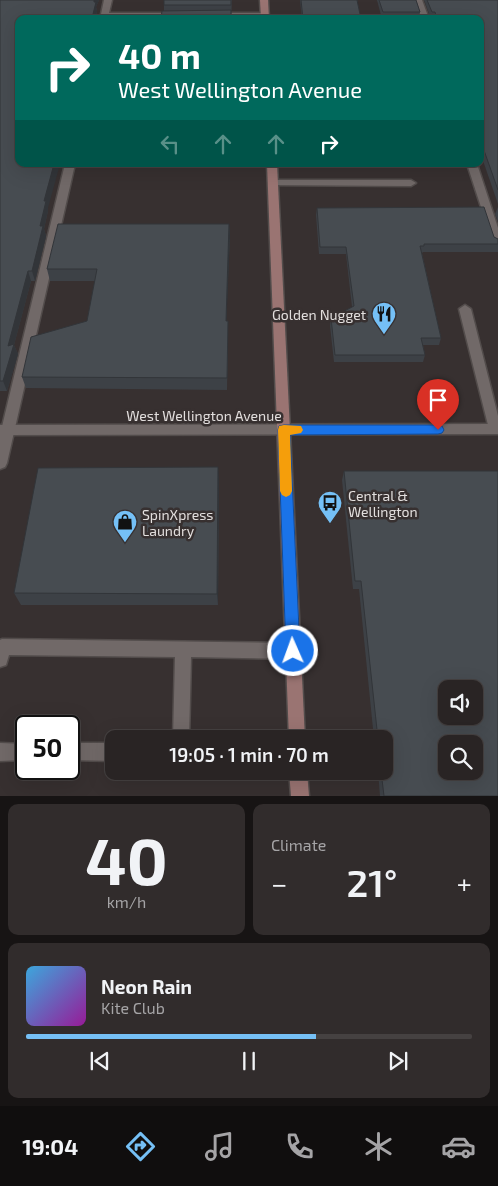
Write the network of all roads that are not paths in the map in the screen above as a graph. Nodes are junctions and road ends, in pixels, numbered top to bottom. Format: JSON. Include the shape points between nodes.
{"nodes":[{"id":1,"x":108,"y":0,"type":"edge"},
{"id":2,"x":264,"y":0,"type":"edge"},
{"id":3,"x":418,"y":0,"type":"edge"},
{"id":4,"x":104,"y":15,"type":"edge"},
{"id":5,"x":265,"y":15,"type":"edge"},
{"id":6,"x":424,"y":15,"type":"edge"},
{"id":7,"x":69,"y":167,"type":"edge"},
{"id":8,"x":272,"y":167,"type":"edge"},
{"id":9,"x":473,"y":167,"type":"edge"},
{"id":10,"x":272,"y":183,"type":"junction"},
{"id":11,"x":411,"y":183,"type":"dead end"},
{"id":12,"x":498,"y":244,"type":"edge"},
{"id":13,"x":465,"y":309,"type":"dead end"},
{"id":14,"x":4,"y":430,"type":"edge"},
{"id":15,"x":284,"y":430,"type":"junction"},
{"id":16,"x":497,"y":430,"type":"edge"},
{"id":17,"x":0,"y":464,"type":"edge"},
{"id":18,"x":183,"y":649,"type":"junction"},
{"id":19,"x":293,"y":651,"type":"junction"},
{"id":20,"x":0,"y":659,"type":"edge"},
{"id":21,"x":181,"y":730,"type":"edge"},
{"id":22,"x":297,"y":730,"type":"edge"},
{"id":23,"x":0,"y":752,"type":"edge"},
{"id":24,"x":15,"y":752,"type":"edge"},
{"id":25,"x":80,"y":752,"type":"edge"},
{"id":26,"x":105,"y":752,"type":"edge"},
{"id":27,"x":299,"y":780,"type":"edge"},
{"id":28,"x":300,"y":796,"type":"edge"}],
"edges":[{"from":1,"to":4,"type":"street"},
{"from":2,"to":5,"type":"main road"},
{"from":3,"to":6,"type":"street"},
{"from":7,"to":14,"type":"street"},
{"from":8,"to":10,"type":"main road"},
{"from":9,"to":12,"type":"street"},
{"from":10,"to":11,"type":"street"},
{"from":10,"to":15,"type":"main road"},
{"from":13,"to":16,"type":"street"},
{"from":14,"to":15,"type":"street","name":"West Wellington Avenue"},
{"from":14,"to":17,"type":"street"},
{"from":15,"to":16,"type":"street","name":"West Wellington Avenue"},
{"from":15,"to":19,"type":"main road"},
{"from":18,"to":19,"type":"street"},
{"from":18,"to":20,"type":"street","via":[[2,646]]},
{"from":18,"to":21,"type":"street"},
{"from":19,"to":22,"type":"main road"},
{"from":23,"to":24,"type":"street"},
{"from":25,"to":26,"type":"street"},
{"from":27,"to":28,"type":"main road"}]}
